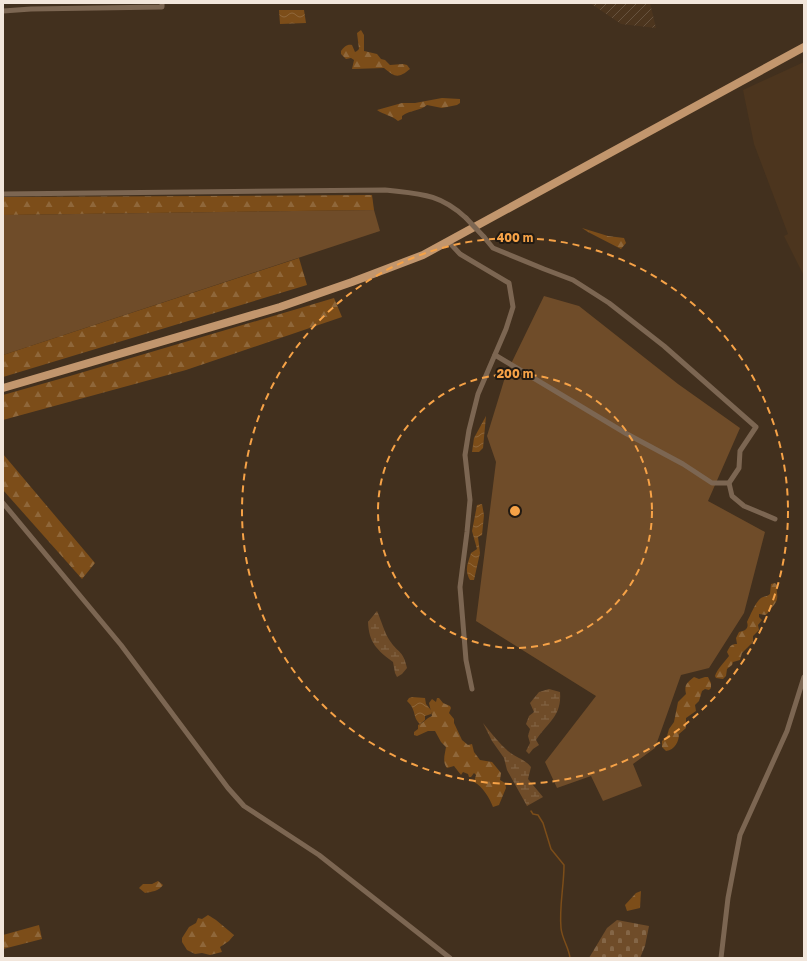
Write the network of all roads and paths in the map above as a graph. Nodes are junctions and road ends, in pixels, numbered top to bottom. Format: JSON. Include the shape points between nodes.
{"nodes":[{"id":1,"x":162,"y":3,"type":"edge"},
{"id":2,"x":3,"y":11,"type":"edge"},
{"id":3,"x":804,"y":47,"type":"edge"},
{"id":4,"x":3,"y":194,"type":"edge"},
{"id":5,"x":448,"y":241,"type":"junction"},
{"id":6,"x":495,"y":355,"type":"junction"},
{"id":7,"x":3,"y":388,"type":"edge"},
{"id":8,"x":729,"y":483,"type":"junction"},
{"id":9,"x":3,"y":504,"type":"edge"},
{"id":10,"x":775,"y":519,"type":"dead end"},
{"id":11,"x":804,"y":677,"type":"edge"},
{"id":12,"x":472,"y":689,"type":"dead end"},
{"id":13,"x":450,"y":958,"type":"edge"},
{"id":14,"x":721,"y":958,"type":"edge"}],
"edges":[{"from":1,"to":2,"type":"street","via":[[162,7]]},
{"from":3,"to":5,"type":"main road"},
{"from":4,"to":8,"type":"street","bridge":true,"via":[[385,190],[440,200],[466,218],[493,248],[573,280],[608,304],[664,346],[756,427],[740,451],[739,468]]},
{"from":5,"to":6,"type":"street","via":[[460,254],[509,283],[513,307]]},
{"from":5,"to":7,"type":"main road","via":[[423,254],[352,282],[280,307]]},
{"from":6,"to":8,"type":"street","via":[[712,483]]},
{"from":6,"to":12,"type":"street","via":[[478,394],[465,455],[470,500],[460,588],[466,660]]},
{"from":8,"to":10,"type":"street","via":[[732,496],[744,506]]},
{"from":9,"to":13,"type":"street","via":[[121,645],[244,806],[319,855]]},
{"from":11,"to":14,"type":"street","via":[[787,731],[740,835],[728,898]]}]}
